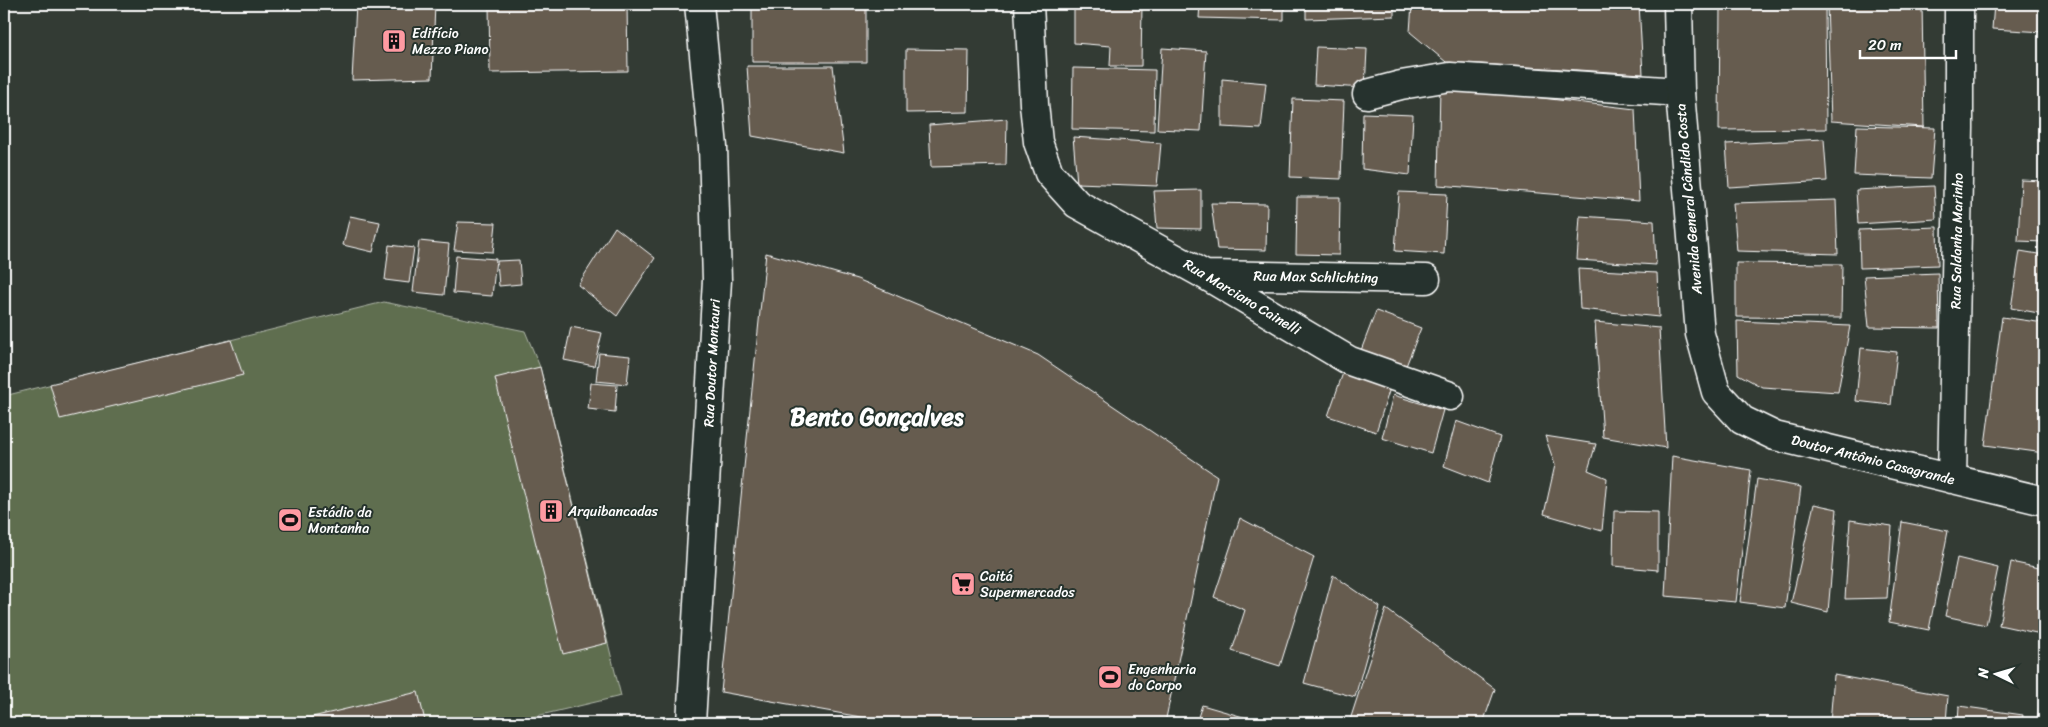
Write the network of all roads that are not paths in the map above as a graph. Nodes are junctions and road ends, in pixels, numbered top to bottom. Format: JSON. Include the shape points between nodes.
{"nodes":[{"id":1,"x":699,"y":4,"type":"edge"},
{"id":2,"x":1029,"y":4,"type":"edge"},
{"id":3,"x":1678,"y":4,"type":"edge"},
{"id":4,"x":1959,"y":4,"type":"edge"},
{"id":5,"x":1680,"y":92,"type":"junction"},
{"id":6,"x":1367,"y":94,"type":"dead end"},
{"id":7,"x":1206,"y":275,"type":"junction"},
{"id":8,"x":1426,"y":279,"type":"dead end"},
{"id":9,"x":1716,"y":392,"type":"joint"},
{"id":10,"x":1450,"y":396,"type":"dead end"},
{"id":11,"x":1952,"y":479,"type":"junction"},
{"id":12,"x":2044,"y":501,"type":"edge"},
{"id":13,"x":691,"y":723,"type":"edge"}],
"edges":[{"from":1,"to":13,"type":"main road","name":"Rua Doutor Montauri","via":[[713,147],[717,280]]},
{"from":2,"to":7,"type":"main road","name":"Rua Marciano Cainelli","via":[[1038,142],[1049,173],[1077,204]]},
{"from":3,"to":5,"type":"main road","name":"Avenida General Cândido Costa"},
{"from":4,"to":11,"type":"main road","name":"Rua Saldanha Marinho"},
{"from":5,"to":6,"type":"main road","via":[[1450,77],[1401,84]]},
{"from":5,"to":9,"type":"main road","name":"Avenida General Cândido Costa","via":[[1700,334]]},
{"from":7,"to":8,"type":"main road","name":"Rua Max Schlichting"},
{"from":7,"to":10,"type":"main road","name":"Rua Marciano Cainelli","via":[[1350,361]]},
{"from":9,"to":11,"type":"main road","name":"Doutor Antônio Casagrande","via":[[1742,420],[1775,436]]},
{"from":11,"to":12,"type":"main road","name":"Doutor Antônio Casagrande"}]}
